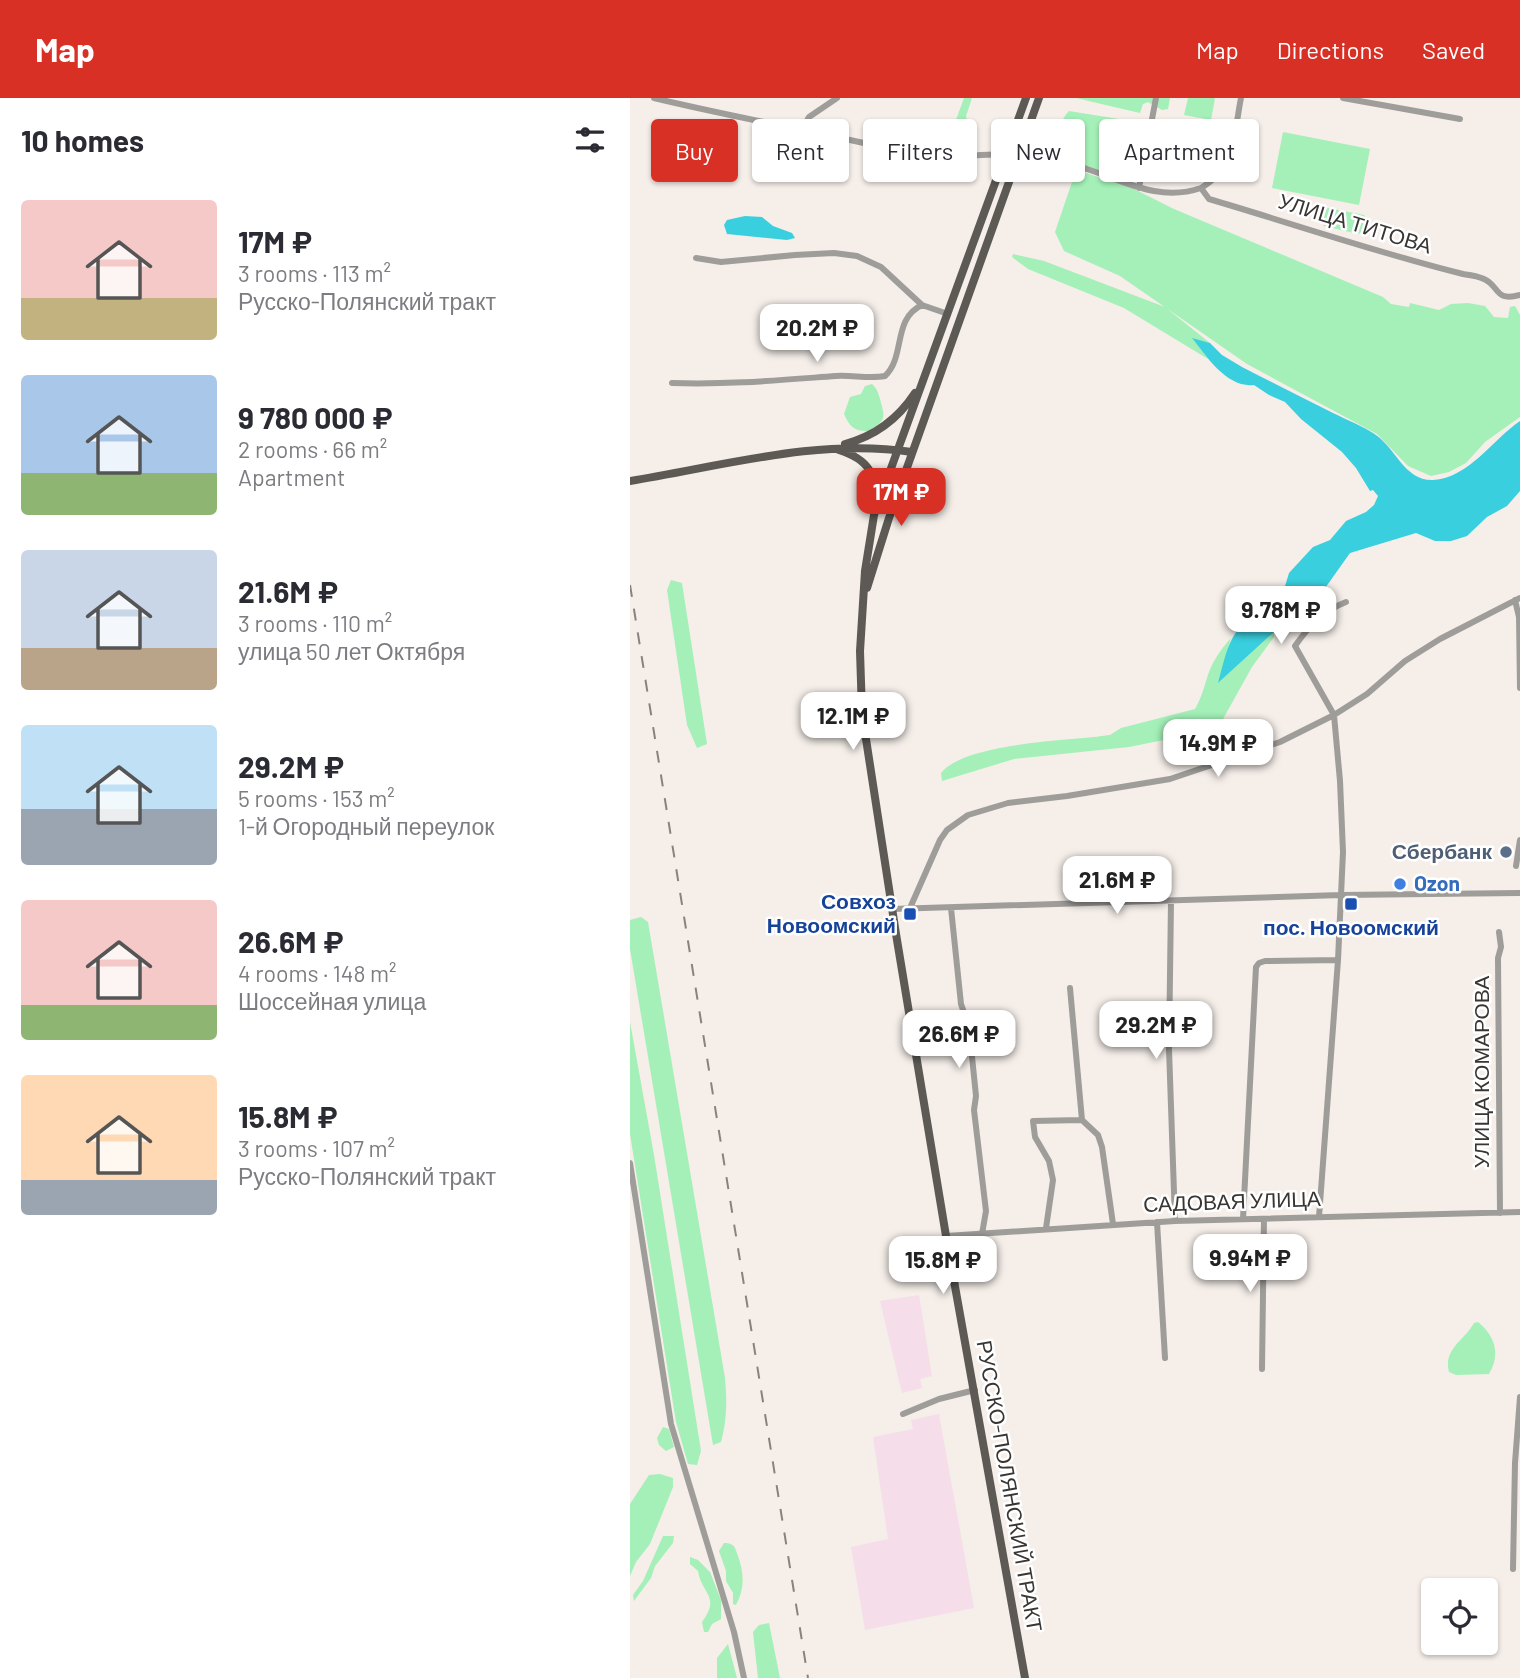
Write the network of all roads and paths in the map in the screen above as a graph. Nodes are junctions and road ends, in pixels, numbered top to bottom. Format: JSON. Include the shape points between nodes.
{"nodes":[{"id":1,"x":654,"y":98,"type":"edge"},
{"id":2,"x":837,"y":98,"type":"edge"},
{"id":3,"x":1026,"y":98,"type":"edge"},
{"id":4,"x":1039,"y":98,"type":"edge"},
{"id":5,"x":1156,"y":98,"type":"edge"},
{"id":6,"x":1241,"y":98,"type":"edge"},
{"id":7,"x":1343,"y":98,"type":"edge"},
{"id":8,"x":808,"y":119,"type":"edge"},
{"id":9,"x":1019,"y":119,"type":"edge"},
{"id":10,"x":1031,"y":119,"type":"edge"},
{"id":11,"x":1460,"y":119,"type":"dead end"},
{"id":12,"x":752,"y":121,"type":"edge"},
{"id":13,"x":849,"y":140,"type":"edge"},
{"id":14,"x":991,"y":154,"type":"edge"},
{"id":15,"x":1085,"y":169,"type":"edge"},
{"id":16,"x":996,"y":182,"type":"edge"},
{"id":17,"x":1008,"y":182,"type":"edge"},
{"id":18,"x":1139,"y":188,"type":"junction"},
{"id":19,"x":1202,"y":188,"type":"junction"},
{"id":20,"x":696,"y":258,"type":"dead end"},
{"id":21,"x":1520,"y":295,"type":"edge"},
{"id":22,"x":922,"y":304,"type":"junction"},
{"id":23,"x":948,"y":314,"type":"junction"},
{"id":24,"x":927,"y":372,"type":"junction"},
{"id":25,"x":672,"y":383,"type":"dead end"},
{"id":26,"x":832,"y":448,"type":"junction"},
{"id":27,"x":897,"y":450,"type":"junction"},
{"id":28,"x":912,"y":452,"type":"junction"},
{"id":29,"x":631,"y":481,"type":"edge"},
{"id":30,"x":874,"y":515,"type":"junction"},
{"id":31,"x":865,"y":594,"type":"junction"},
{"id":32,"x":1517,"y":599,"type":"edge"},
{"id":33,"x":1346,"y":602,"type":"dead end"},
{"id":34,"x":1520,"y":688,"type":"edge"},
{"id":35,"x":1334,"y":715,"type":"junction"},
{"id":36,"x":1520,"y":841,"type":"edge"},
{"id":37,"x":1516,"y":866,"type":"dead end"},
{"id":38,"x":1520,"y":893,"type":"edge"},
{"id":39,"x":1341,"y":895,"type":"junction"},
{"id":40,"x":1171,"y":901,"type":"junction"},
{"id":41,"x":910,"y":908,"type":"junction"},
{"id":42,"x":951,"y":908,"type":"junction"},
{"id":43,"x":892,"y":909,"type":"junction"},
{"id":44,"x":1499,"y":932,"type":"dead end"},
{"id":45,"x":1338,"y":960,"type":"junction"},
{"id":46,"x":1070,"y":988,"type":"dead end"},
{"id":47,"x":1082,"y":1120,"type":"junction"},
{"id":48,"x":630,"y":1163,"type":"edge"},
{"id":49,"x":1520,"y":1212,"type":"edge"},
{"id":50,"x":1500,"y":1213,"type":"junction"},
{"id":51,"x":1319,"y":1217,"type":"junction"},
{"id":52,"x":1242,"y":1219,"type":"junction"},
{"id":53,"x":1264,"y":1219,"type":"junction"},
{"id":54,"x":1175,"y":1221,"type":"junction"},
{"id":55,"x":1157,"y":1222,"type":"junction"},
{"id":56,"x":1113,"y":1224,"type":"junction"},
{"id":57,"x":1046,"y":1228,"type":"junction"},
{"id":58,"x":982,"y":1234,"type":"junction"},
{"id":59,"x":946,"y":1236,"type":"junction"},
{"id":60,"x":1165,"y":1358,"type":"dead end"},
{"id":61,"x":1262,"y":1369,"type":"dead end"},
{"id":62,"x":975,"y":1390,"type":"junction"},
{"id":63,"x":1520,"y":1397,"type":"edge"},
{"id":64,"x":903,"y":1414,"type":"dead end"},
{"id":65,"x":1513,"y":1569,"type":"dead end"},
{"id":66,"x":744,"y":1678,"type":"edge"},
{"id":67,"x":1026,"y":1678,"type":"edge"}],
"edges":[{"from":1,"to":12,"type":"street"},
{"from":2,"to":8,"type":"street"},
{"from":3,"to":9,"type":"main road","name":"РУССКО-ПОЛЯНСКИЙ ТРАКТ"},
{"from":4,"to":10,"type":"main road","name":"РУССКО-ПОЛЯНСКИЙ ТРАКТ"},
{"from":5,"to":18,"type":"street"},
{"from":6,"to":19,"type":"street","via":[[1225,168]]},
{"from":7,"to":11,"type":"street"},
{"from":13,"to":14,"type":"street","via":[[928,158]]},
{"from":15,"to":18,"type":"street"},
{"from":16,"to":23,"type":"main road","name":"РУССКО-ПОЛЯНСКИЙ ТРАКТ"},
{"from":17,"to":28,"type":"main road","name":"РУССКО-ПОЛЯНСКИЙ ТРАКТ"},
{"from":18,"to":19,"type":"street","via":[[1168,194]]},
{"from":19,"to":21,"type":"street","name":"УЛИЦА ТИТОВА","via":[[1209,199],[1410,261],[1486,279],[1502,295]]},
{"from":20,"to":22,"type":"street","via":[[721,262],[847,254],[881,267]]},
{"from":22,"to":23,"type":"street"},
{"from":22,"to":25,"type":"street","via":[[908,316],[895,362],[885,376]]},
{"from":23,"to":24,"type":"main road","name":"РУССКО-ПОЛЯНСКИЙ ТРАКТ"},
{"from":24,"to":26,"type":"main road","via":[[905,407],[887,424],[857,441]]},
{"from":24,"to":27,"type":"main road","name":"РУССКО-ПОЛЯНСКИЙ ТРАКТ"},
{"from":26,"to":27,"type":"main road"},
{"from":26,"to":29,"type":"main road"},
{"from":26,"to":30,"type":"main road","via":[[853,455],[870,470],[876,490]]},
{"from":27,"to":28,"type":"main road"},
{"from":27,"to":30,"type":"main road","name":"РУССКО-ПОЛЯНСКИЙ ТРАКТ"},
{"from":28,"to":31,"type":"main road","name":"РУССКО-ПОЛЯНСКИЙ ТРАКТ"},
{"from":30,"to":31,"type":"main road","name":"РУССКО-ПОЛЯНСКИЙ ТРАКТ"},
{"from":31,"to":43,"type":"main road","name":"РУССКО-ПОЛЯНСКИЙ ТРАКТ","via":[[860,691]]},
{"from":32,"to":34,"type":"street"},
{"from":32,"to":35,"type":"street","via":[[1413,655]]},
{"from":33,"to":35,"type":"street","via":[[1309,626],[1295,646]]},
{"from":35,"to":39,"type":"street","via":[[1343,852]]},
{"from":35,"to":41,"type":"street","via":[[1280,742],[1193,773],[1008,803],[968,815],[940,840]]},
{"from":36,"to":37,"type":"street"},
{"from":38,"to":39,"type":"street"},
{"from":39,"to":40,"type":"street"},
{"from":39,"to":45,"type":"street"},
{"from":40,"to":42,"type":"street"},
{"from":40,"to":54,"type":"street","via":[[1169,1049]]},
{"from":41,"to":42,"type":"street"},
{"from":41,"to":43,"type":"street"},
{"from":42,"to":58,"type":"street","via":[[976,1096],[986,1211]]},
{"from":43,"to":59,"type":"main road","name":"РУССКО-ПОЛЯНСКИЙ ТРАКТ"},
{"from":44,"to":50,"type":"street","name":"УЛИЦА КОМАРОВА"},
{"from":45,"to":51,"type":"street"},
{"from":45,"to":52,"type":"street","via":[[1265,961],[1256,967]]},
{"from":46,"to":47,"type":"street"},
{"from":47,"to":56,"type":"street","via":[[1098,1135],[1102,1147]]},
{"from":47,"to":57,"type":"street","via":[[1033,1122],[1053,1180]]},
{"from":48,"to":66,"type":"street","via":[[671,1424]]},
{"from":49,"to":50,"type":"street","name":"САДОВАЯ УЛИЦА"},
{"from":50,"to":51,"type":"street","name":"САДОВАЯ УЛИЦА"},
{"from":51,"to":53,"type":"street","name":"САДОВАЯ УЛИЦА"},
{"from":52,"to":53,"type":"street","name":"САДОВАЯ УЛИЦА"},
{"from":52,"to":54,"type":"street","name":"САДОВАЯ УЛИЦА"},
{"from":53,"to":61,"type":"street"},
{"from":54,"to":55,"type":"street","name":"САДОВАЯ УЛИЦА"},
{"from":55,"to":56,"type":"street","name":"САДОВАЯ УЛИЦА"},
{"from":55,"to":60,"type":"street"},
{"from":56,"to":57,"type":"street","name":"САДОВАЯ УЛИЦА"},
{"from":57,"to":58,"type":"street","name":"САДОВАЯ УЛИЦА"},
{"from":58,"to":59,"type":"street","name":"САДОВАЯ УЛИЦА"},
{"from":59,"to":62,"type":"main road","name":"РУССКО-ПОЛЯНСКИЙ ТРАКТ"},
{"from":62,"to":64,"type":"street"},
{"from":62,"to":67,"type":"main road","name":"РУССКО-ПОЛЯНСКИЙ ТРАКТ"},
{"from":63,"to":65,"type":"street"}]}
